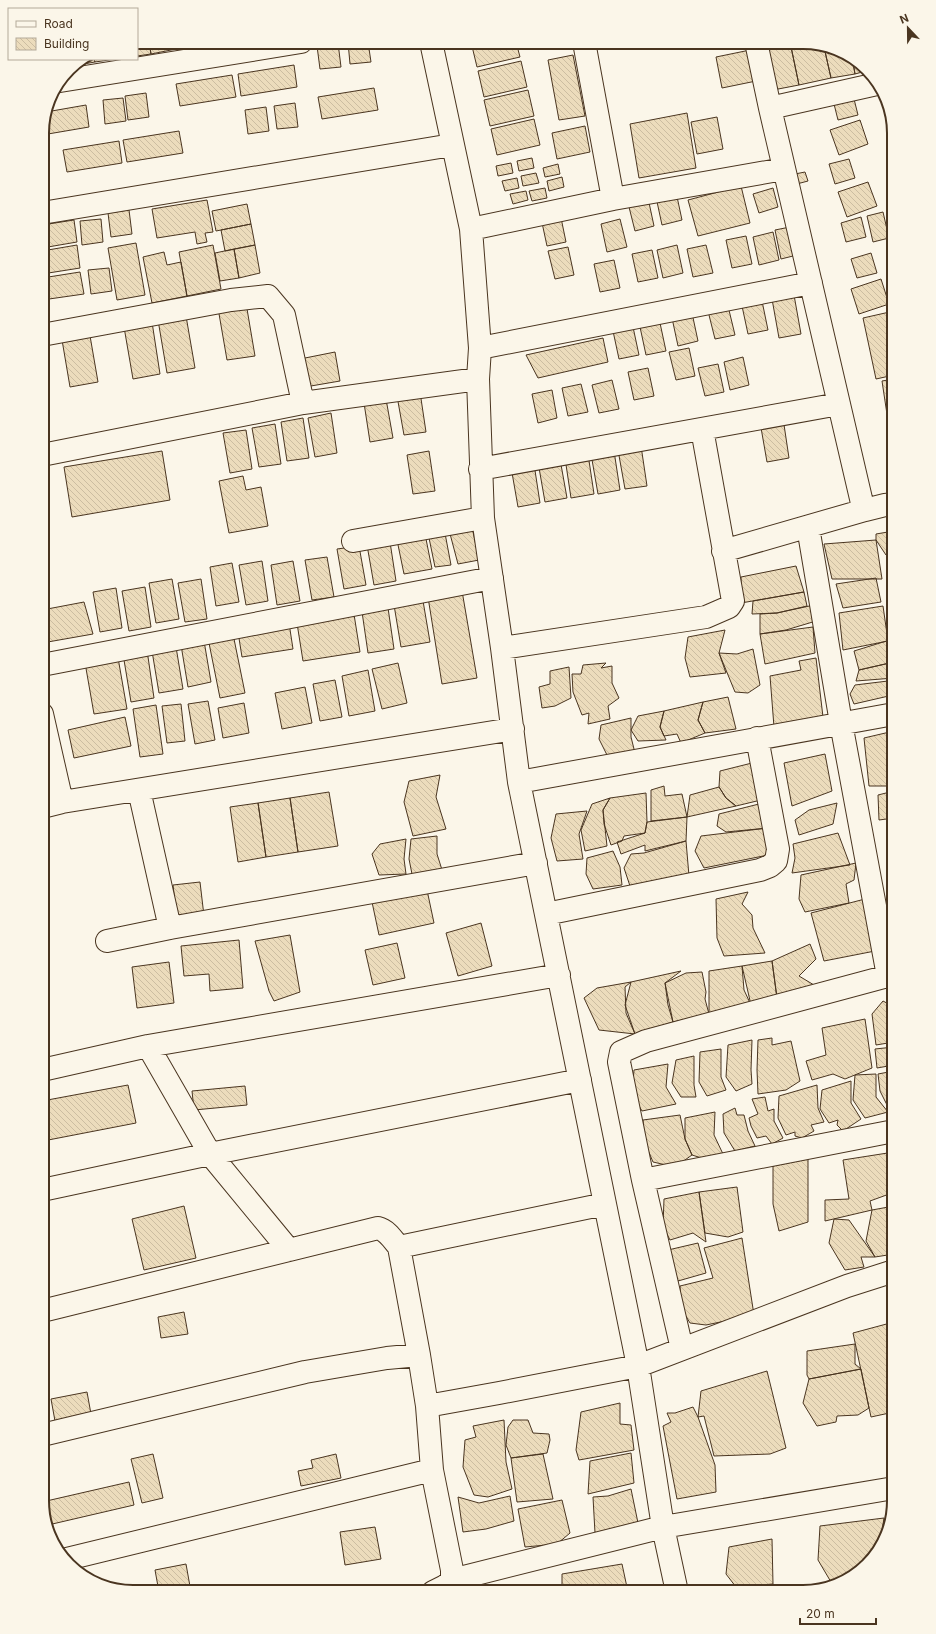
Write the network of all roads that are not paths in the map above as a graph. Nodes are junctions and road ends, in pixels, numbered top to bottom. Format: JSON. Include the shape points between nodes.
{"nodes":[{"id":1,"x":258,"y":49,"type":"edge"},
{"id":2,"x":432,"y":49,"type":"edge"},
{"id":3,"x":585,"y":49,"type":"edge"},
{"id":4,"x":757,"y":49,"type":"edge"},
{"id":5,"x":68,"y":80,"type":"edge"},
{"id":6,"x":872,"y":85,"type":"edge"},
{"id":7,"x":770,"y":108,"type":"junction"},
{"id":8,"x":452,"y":145,"type":"junction"},
{"id":9,"x":784,"y":169,"type":"junction"},
{"id":10,"x":613,"y":199,"type":"junction"},
{"id":11,"x":49,"y":212,"type":"edge"},
{"id":12,"x":471,"y":229,"type":"junction"},
{"id":13,"x":811,"y":283,"type":"junction"},
{"id":14,"x":49,"y":334,"type":"edge"},
{"id":15,"x":480,"y":348,"type":"junction"},
{"id":16,"x":478,"y":379,"type":"junction"},
{"id":17,"x":303,"y":403,"type":"junction"},
{"id":18,"x":839,"y":404,"type":"junction"},
{"id":19,"x":702,"y":429,"type":"junction"},
{"id":20,"x":49,"y":454,"type":"edge"},
{"id":21,"x":480,"y":469,"type":"junction"},
{"id":22,"x":887,"y":504,"type":"edge"},
{"id":23,"x":865,"y":510,"type":"junction"},
{"id":24,"x":483,"y":518,"type":"junction"},
{"id":25,"x":808,"y":527,"type":"junction"},
{"id":26,"x":353,"y":541,"type":"dead end"},
{"id":27,"x":724,"y":551,"type":"junction"},
{"id":28,"x":492,"y":578,"type":"junction"},
{"id":29,"x":502,"y":648,"type":"junction"},
{"id":30,"x":49,"y":664,"type":"edge"},
{"id":31,"x":887,"y":715,"type":"edge"},
{"id":32,"x":841,"y":723,"type":"junction"},
{"id":33,"x":513,"y":729,"type":"junction"},
{"id":34,"x":757,"y":738,"type":"junction"},
{"id":35,"x":49,"y":778,"type":"edge"},
{"id":36,"x":519,"y":782,"type":"junction"},
{"id":37,"x":139,"y":790,"type":"junction"},
{"id":38,"x":52,"y":805,"type":"edge"},
{"id":39,"x":536,"y":863,"type":"junction"},
{"id":40,"x":546,"y":914,"type":"junction"},
{"id":41,"x":170,"y":928,"type":"junction"},
{"id":42,"x":107,"y":941,"type":"dead end"},
{"id":43,"x":887,"y":958,"type":"edge"},
{"id":44,"x":558,"y":975,"type":"junction"},
{"id":45,"x":887,"y":979,"type":"edge"},
{"id":46,"x":148,"y":1046,"type":"junction"},
{"id":47,"x":49,"y":1068,"type":"edge"},
{"id":48,"x":580,"y":1080,"type":"junction"},
{"id":49,"x":887,"y":1132,"type":"edge"},
{"id":50,"x":210,"y":1154,"type":"junction"},
{"id":51,"x":643,"y":1180,"type":"junction"},
{"id":52,"x":49,"y":1188,"type":"edge"},
{"id":53,"x":605,"y":1204,"type":"junction"},
{"id":54,"x":399,"y":1247,"type":"junction"},
{"id":55,"x":289,"y":1250,"type":"junction"},
{"id":56,"x":887,"y":1273,"type":"edge"},
{"id":57,"x":49,"y":1309,"type":"edge"},
{"id":58,"x":682,"y":1349,"type":"junction"},
{"id":59,"x":419,"y":1355,"type":"junction"},
{"id":60,"x":638,"y":1366,"type":"junction"},
{"id":61,"x":427,"y":1406,"type":"junction"},
{"id":62,"x":49,"y":1433,"type":"edge"},
{"id":63,"x":432,"y":1470,"type":"junction"},
{"id":64,"x":887,"y":1489,"type":"edge"},
{"id":65,"x":663,"y":1526,"type":"junction"},
{"id":66,"x":72,"y":1558,"type":"edge"},
{"id":67,"x":452,"y":1580,"type":"junction"},
{"id":68,"x":446,"y":1585,"type":"edge"},
{"id":69,"x":676,"y":1585,"type":"edge"}],
"edges":[{"from":1,"to":5,"type":"street"},
{"from":2,"to":8,"type":"street"},
{"from":3,"to":10,"type":"street"},
{"from":4,"to":7,"type":"street"},
{"from":6,"to":7,"type":"street"},
{"from":7,"to":9,"type":"street"},
{"from":8,"to":11,"type":"street"},
{"from":8,"to":12,"type":"street"},
{"from":9,"to":10,"type":"street"},
{"from":9,"to":13,"type":"street"},
{"from":10,"to":12,"type":"street"},
{"from":12,"to":15,"type":"street"},
{"from":13,"to":15,"type":"street"},
{"from":13,"to":18,"type":"street"},
{"from":14,"to":17,"type":"street","via":[[231,300],[268,296],[284,315]]},
{"from":15,"to":16,"type":"street"},
{"from":16,"to":17,"type":"street"},
{"from":16,"to":21,"type":"street"},
{"from":17,"to":20,"type":"street"},
{"from":18,"to":19,"type":"street"},
{"from":18,"to":23,"type":"street"},
{"from":19,"to":21,"type":"street"},
{"from":19,"to":27,"type":"street"},
{"from":21,"to":24,"type":"street"},
{"from":22,"to":23,"type":"street"},
{"from":23,"to":25,"type":"street"},
{"from":24,"to":26,"type":"street"},
{"from":24,"to":28,"type":"street"},
{"from":25,"to":27,"type":"street"},
{"from":25,"to":32,"type":"street"},
{"from":27,"to":29,"type":"street","via":[[733,600],[729,607],[718,612],[706,617]]},
{"from":28,"to":29,"type":"street"},
{"from":28,"to":30,"type":"street"},
{"from":29,"to":33,"type":"street"},
{"from":31,"to":32,"type":"street"},
{"from":32,"to":34,"type":"street"},
{"from":32,"to":43,"type":"street"},
{"from":33,"to":36,"type":"street"},
{"from":33,"to":37,"type":"street"},
{"from":34,"to":36,"type":"street"},
{"from":34,"to":40,"type":"street","via":[[778,849],[776,861],[760,870]]},
{"from":35,"to":38,"type":"street"},
{"from":36,"to":39,"type":"street"},
{"from":37,"to":38,"type":"street"},
{"from":37,"to":41,"type":"street"},
{"from":39,"to":40,"type":"street"},
{"from":39,"to":41,"type":"street"},
{"from":40,"to":44,"type":"street"},
{"from":41,"to":42,"type":"street"},
{"from":44,"to":46,"type":"street"},
{"from":44,"to":48,"type":"street"},
{"from":45,"to":51,"type":"street","via":[[646,1041],[621,1052],[619,1062]]},
{"from":46,"to":47,"type":"street"},
{"from":46,"to":50,"type":"street"},
{"from":48,"to":50,"type":"street"},
{"from":48,"to":53,"type":"street"},
{"from":49,"to":51,"type":"street"},
{"from":50,"to":52,"type":"street"},
{"from":50,"to":55,"type":"street"},
{"from":51,"to":58,"type":"street"},
{"from":53,"to":54,"type":"street"},
{"from":53,"to":60,"type":"street"},
{"from":54,"to":55,"type":"street","via":[[383,1229],[378,1228]]},
{"from":54,"to":59,"type":"street"},
{"from":55,"to":57,"type":"street"},
{"from":56,"to":58,"type":"street"},
{"from":58,"to":60,"type":"street"},
{"from":59,"to":61,"type":"street"},
{"from":59,"to":62,"type":"street","via":[[305,1372]]},
{"from":60,"to":61,"type":"street"},
{"from":60,"to":65,"type":"street"},
{"from":61,"to":63,"type":"street"},
{"from":63,"to":66,"type":"street"},
{"from":63,"to":67,"type":"street"},
{"from":64,"to":65,"type":"street"},
{"from":65,"to":67,"type":"street"},
{"from":65,"to":69,"type":"street"},
{"from":67,"to":68,"type":"street"}]}
